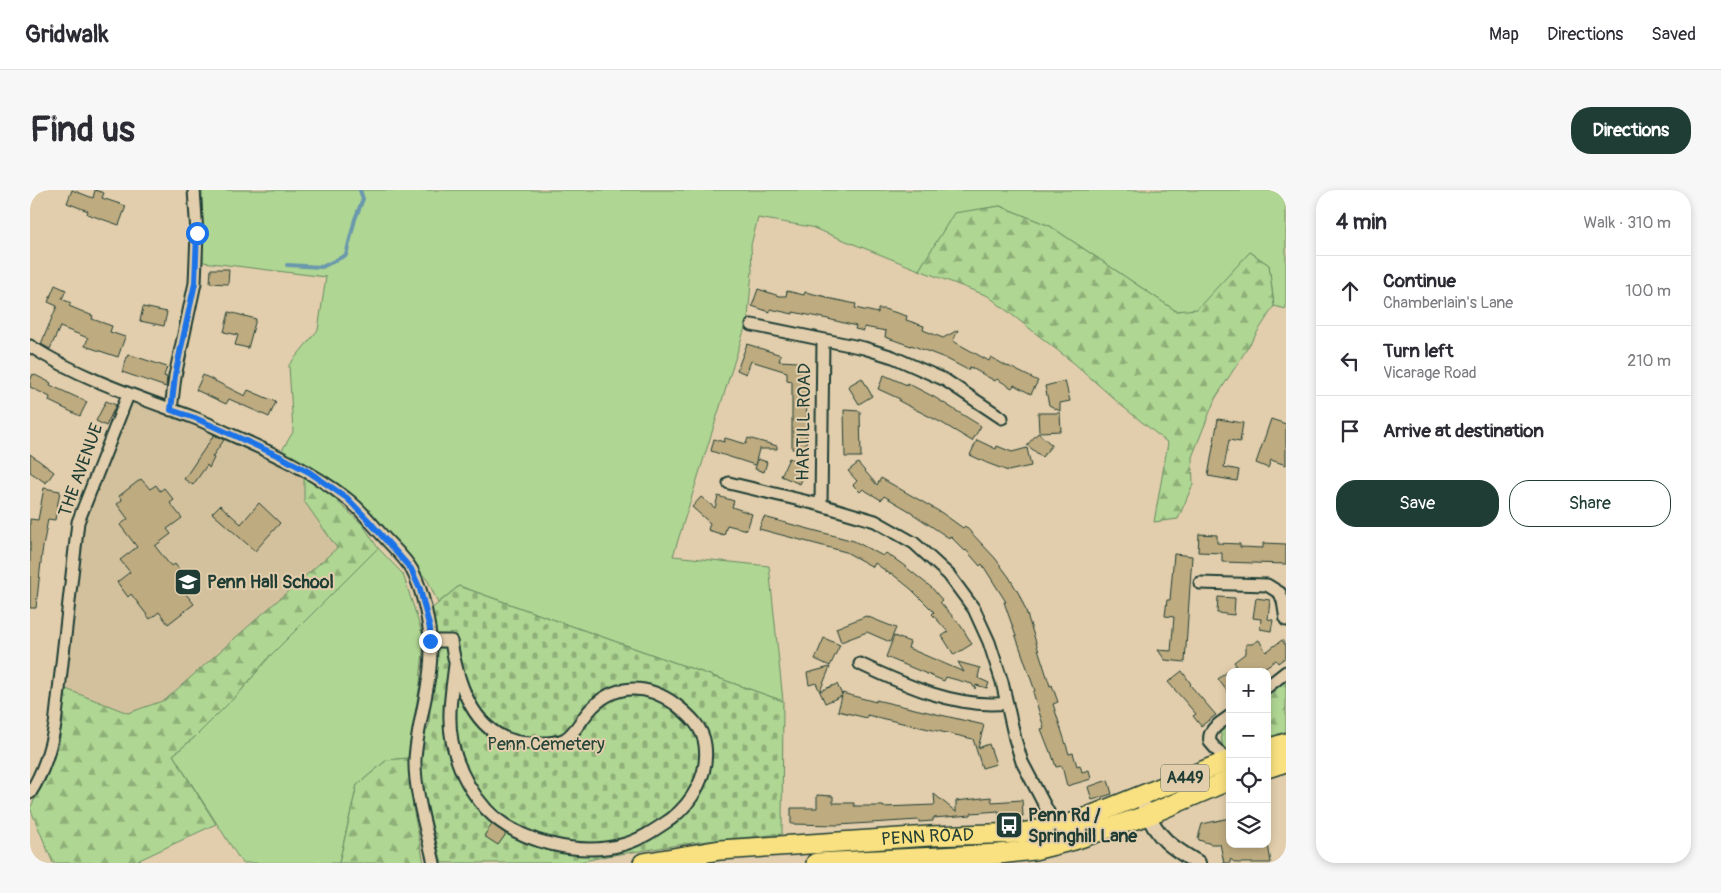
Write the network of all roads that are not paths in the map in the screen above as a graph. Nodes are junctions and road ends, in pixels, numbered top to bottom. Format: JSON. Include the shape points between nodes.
{"nodes":[{"id":1,"x":194,"y":190,"type":"edge"},
{"id":2,"x":752,"y":325,"type":"dead end"},
{"id":3,"x":823,"y":340,"type":"junction"},
{"id":4,"x":30,"y":346,"type":"edge"},
{"id":5,"x":128,"y":395,"type":"junction"},
{"id":6,"x":171,"y":410,"type":"junction"},
{"id":7,"x":1002,"y":418,"type":"dead end"},
{"id":8,"x":729,"y":483,"type":"dead end"},
{"id":9,"x":821,"y":505,"type":"junction"},
{"id":10,"x":1200,"y":583,"type":"dead end"},
{"id":11,"x":1286,"y":620,"type":"edge"},
{"id":12,"x":430,"y":641,"type":"junction"},
{"id":13,"x":860,"y":664,"type":"dead end"},
{"id":14,"x":455,"y":665,"type":"junction"},
{"id":15,"x":1286,"y":672,"type":"edge"},
{"id":16,"x":1271,"y":684,"type":"edge"},
{"id":17,"x":1007,"y":703,"type":"junction"},
{"id":18,"x":1226,"y":719,"type":"edge"},
{"id":19,"x":1286,"y":743,"type":"edge"},
{"id":20,"x":1271,"y":748,"type":"edge"},
{"id":21,"x":1286,"y":762,"type":"edge"},
{"id":22,"x":1226,"y":763,"type":"edge"},
{"id":23,"x":1271,"y":767,"type":"edge"},
{"id":24,"x":1226,"y":768,"type":"edge"},
{"id":25,"x":1226,"y":769,"type":"edge"},
{"id":26,"x":30,"y":792,"type":"edge"},
{"id":27,"x":1140,"y":796,"type":"junction"},
{"id":28,"x":1148,"y":814,"type":"junction"},
{"id":29,"x":1056,"y":827,"type":"junction"},
{"id":30,"x":434,"y":863,"type":"edge"},
{"id":31,"x":643,"y":863,"type":"edge"},
{"id":32,"x":816,"y":863,"type":"edge"},
{"id":33,"x":1198,"y":863,"type":"edge"}],
"edges":[{"from":1,"to":6,"type":"street","via":[[197,233],[195,283]]},
{"from":2,"to":3,"type":"street"},
{"from":3,"to":7,"type":"street","via":[[864,348],[919,367],[952,384]]},
{"from":3,"to":9,"type":"street","name":"HARTILL ROAD"},
{"from":4,"to":5,"type":"street","via":[[84,377]]},
{"from":5,"to":6,"type":"street"},
{"from":5,"to":26,"type":"street","name":"THE AVENUE","via":[[78,522],[55,725],[48,756]]},
{"from":6,"to":12,"type":"street","via":[[279,456],[347,498],[411,569],[420,589]]},
{"from":8,"to":9,"type":"street"},
{"from":9,"to":17,"type":"street","via":[[875,521],[896,532],[950,575],[974,609],[996,660]]},
{"from":10,"to":11,"type":"street","via":[[1267,585],[1280,593]]},
{"from":12,"to":14,"type":"street","via":[[451,641]]},
{"from":12,"to":30,"type":"street","via":[[429,675],[415,760]]},
{"from":13,"to":17,"type":"street","via":[[904,683],[957,700]]},
{"from":14,"to":14,"type":"street","via":[[449,720],[457,759],[464,778],[482,804],[504,824],[556,846],[602,849],[645,836],[676,814],[695,793],[705,767],[703,735],[685,712],[671,701],[645,690],[628,688],[599,701],[564,740],[541,744],[516,742],[493,731],[474,712],[466,700]]},
{"from":15,"to":16,"type":"street"},
{"from":17,"to":29,"type":"street","via":[[1022,762]]},
{"from":18,"to":22,"type":"street","via":[[1210,730],[1209,737]]},
{"from":19,"to":20,"type":"highway"},
{"from":21,"to":23,"type":"highway"},
{"from":24,"to":27,"type":"highway","name":"PENN ROAD","number":"A449"},
{"from":25,"to":28,"type":"highway","name":"PENN ROAD","number":"A449"},
{"from":27,"to":28,"type":"street"},
{"from":27,"to":29,"type":"highway","name":"PENN ROAD","number":"A449"},
{"from":28,"to":32,"type":"highway","name":"PENN ROAD","number":"A449","via":[[1074,840],[1034,850]]},
{"from":28,"to":33,"type":"street","via":[[1165,841]]},
{"from":29,"to":31,"type":"highway","name":"PENN ROAD","number":"A449","via":[[1021,833],[720,850]]}]}
